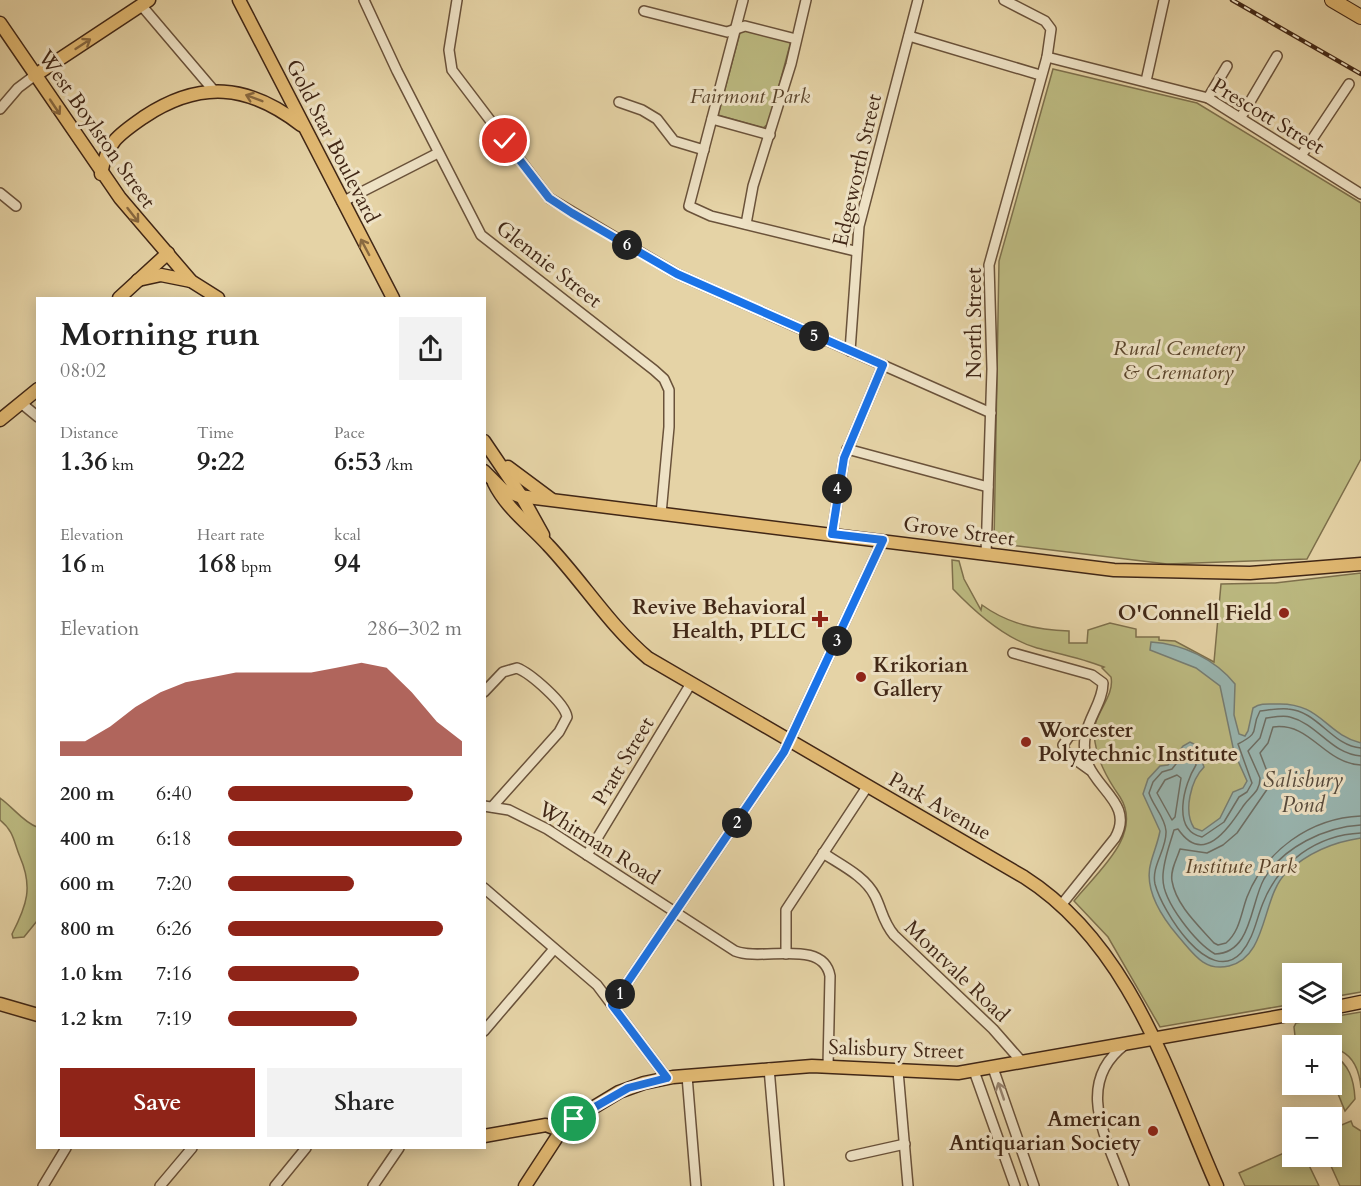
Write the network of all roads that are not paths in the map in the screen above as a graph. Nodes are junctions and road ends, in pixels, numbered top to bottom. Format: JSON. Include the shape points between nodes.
{"nodes":[{"id":1,"x":239,"y":0,"type":"edge"},
{"id":2,"x":364,"y":0,"type":"edge"},
{"id":3,"x":456,"y":0,"type":"edge"},
{"id":4,"x":806,"y":0,"type":"edge"},
{"id":5,"x":918,"y":0,"type":"edge"},
{"id":6,"x":1004,"y":0,"type":"edge"},
{"id":7,"x":1164,"y":0,"type":"edge"},
{"id":8,"x":1332,"y":0,"type":"edge"},
{"id":9,"x":741,"y":1,"type":"edge"},
{"id":10,"x":145,"y":3,"type":"edge"},
{"id":11,"x":644,"y":11,"type":"dead end"},
{"id":12,"x":1361,"y":17,"type":"edge"},
{"id":13,"x":0,"y":23,"type":"edge"},
{"id":14,"x":736,"y":29,"type":"junction"},
{"id":15,"x":909,"y":36,"type":"junction"},
{"id":16,"x":796,"y":39,"type":"junction"},
{"id":17,"x":1277,"y":56,"type":"dead end"},
{"id":18,"x":1047,"y":57,"type":"junction"},
{"id":19,"x":1227,"y":66,"type":"dead end"},
{"id":20,"x":1041,"y":75,"type":"junction"},
{"id":21,"x":34,"y":76,"type":"junction"},
{"id":22,"x":1146,"y":81,"type":"junction"},
{"id":23,"x":1349,"y":84,"type":"dead end"},
{"id":24,"x":215,"y":92,"type":"junction"},
{"id":25,"x":1208,"y":98,"type":"junction"},
{"id":26,"x":619,"y":102,"type":"dead end"},
{"id":27,"x":0,"y":109,"type":"edge"},
{"id":28,"x":1241,"y":117,"type":"junction"},
{"id":29,"x":712,"y":119,"type":"junction"},
{"id":30,"x":305,"y":127,"type":"junction"},
{"id":31,"x":770,"y":135,"type":"junction"},
{"id":32,"x":704,"y":150,"type":"junction"},
{"id":33,"x":438,"y":153,"type":"junction"},
{"id":34,"x":1301,"y":156,"type":"junction"},
{"id":35,"x":101,"y":174,"type":"junction"},
{"id":36,"x":0,"y":193,"type":"edge"},
{"id":37,"x":1361,"y":194,"type":"edge"},
{"id":38,"x":342,"y":202,"type":"junction"},
{"id":39,"x":16,"y":206,"type":"dead end"},
{"id":40,"x":746,"y":224,"type":"junction"},
{"id":41,"x":855,"y":251,"type":"junction"},
{"id":42,"x":171,"y":257,"type":"junction"},
{"id":43,"x":143,"y":279,"type":"junction"},
{"id":44,"x":191,"y":281,"type":"junction"},
{"id":45,"x":120,"y":297,"type":"edge"},
{"id":46,"x":216,"y":297,"type":"edge"},
{"id":47,"x":392,"y":297,"type":"edge"},
{"id":48,"x":850,"y":351,"type":"junction"},
{"id":49,"x":883,"y":365,"type":"junction"},
{"id":50,"x":36,"y":391,"type":"edge"},
{"id":51,"x":21,"y":403,"type":"junction"},
{"id":52,"x":991,"y":413,"type":"junction"},
{"id":53,"x":36,"y":415,"type":"edge"},
{"id":54,"x":0,"y":420,"type":"edge"},
{"id":55,"x":486,"y":443,"type":"edge"},
{"id":56,"x":486,"y":444,"type":"edge"},
{"id":57,"x":847,"y":449,"type":"junction"},
{"id":58,"x":486,"y":473,"type":"edge"},
{"id":59,"x":494,"y":483,"type":"junction"},
{"id":60,"x":988,"y":487,"type":"junction"},
{"id":61,"x":522,"y":497,"type":"junction"},
{"id":62,"x":552,"y":500,"type":"junction"},
{"id":63,"x":660,"y":514,"type":"junction"},
{"id":64,"x":832,"y":534,"type":"junction"},
{"id":65,"x":883,"y":540,"type":"junction"},
{"id":66,"x":548,"y":544,"type":"junction"},
{"id":67,"x":986,"y":555,"type":"junction"},
{"id":68,"x":1361,"y":564,"type":"edge"},
{"id":69,"x":1013,"y":653,"type":"dead end"},
{"id":70,"x":690,"y":685,"type":"junction"},
{"id":71,"x":486,"y":690,"type":"edge"},
{"id":72,"x":1086,"y":734,"type":"junction"},
{"id":73,"x":790,"y":742,"type":"junction"},
{"id":74,"x":1092,"y":771,"type":"junction"},
{"id":75,"x":867,"y":787,"type":"junction"},
{"id":76,"x":488,"y":807,"type":"edge"},
{"id":77,"x":823,"y":853,"type":"junction"},
{"id":78,"x":587,"y":855,"type":"junction"},
{"id":79,"x":486,"y":890,"type":"edge"},
{"id":80,"x":1062,"y":904,"type":"junction"},
{"id":81,"x":675,"y":912,"type":"junction"},
{"id":82,"x":555,"y":949,"type":"junction"},
{"id":83,"x":786,"y":954,"type":"junction"},
{"id":84,"x":1361,"y":1002,"type":"edge"},
{"id":85,"x":0,"y":1004,"type":"edge"},
{"id":86,"x":612,"y":1005,"type":"junction"},
{"id":87,"x":1342,"y":1006,"type":"edge"},
{"id":88,"x":36,"y":1014,"type":"edge"},
{"id":89,"x":1282,"y":1016,"type":"edge"},
{"id":90,"x":486,"y":1029,"type":"edge"},
{"id":91,"x":1154,"y":1039,"type":"junction"},
{"id":92,"x":1126,"y":1044,"type":"junction"},
{"id":93,"x":1022,"y":1062,"type":"junction"},
{"id":94,"x":828,"y":1066,"type":"junction"},
{"id":95,"x":769,"y":1068,"type":"junction"},
{"id":96,"x":993,"y":1068,"type":"junction"},
{"id":97,"x":898,"y":1071,"type":"junction"},
{"id":98,"x":974,"y":1071,"type":"junction"},
{"id":99,"x":687,"y":1076,"type":"junction"},
{"id":100,"x":667,"y":1078,"type":"junction"},
{"id":101,"x":561,"y":1131,"type":"junction"},
{"id":102,"x":486,"y":1136,"type":"edge"},
{"id":103,"x":905,"y":1144,"type":"junction"},
{"id":104,"x":65,"y":1149,"type":"edge"},
{"id":105,"x":191,"y":1149,"type":"edge"},
{"id":106,"x":305,"y":1149,"type":"edge"},
{"id":107,"x":398,"y":1149,"type":"edge"},
{"id":108,"x":851,"y":1156,"type":"dead end"},
{"id":109,"x":43,"y":1186,"type":"edge"},
{"id":110,"x":160,"y":1186,"type":"edge"},
{"id":111,"x":275,"y":1186,"type":"edge"},
{"id":112,"x":373,"y":1186,"type":"edge"},
{"id":113,"x":525,"y":1186,"type":"edge"},
{"id":114,"x":696,"y":1186,"type":"edge"},
{"id":115,"x":779,"y":1186,"type":"edge"},
{"id":116,"x":908,"y":1186,"type":"edge"},
{"id":117,"x":1015,"y":1186,"type":"edge"},
{"id":118,"x":1034,"y":1186,"type":"edge"},
{"id":119,"x":1124,"y":1186,"type":"edge"},
{"id":120,"x":1217,"y":1186,"type":"edge"}],
"edges":[{"from":1,"to":30,"type":"main road","name":"Gold Star Boulevard"},
{"from":2,"to":33,"type":"street","name":"Glennie Street"},
{"from":3,"to":48,"type":"street","via":[[449,50],[452,70],[549,198],[677,274]]},
{"from":4,"to":16,"type":"street"},
{"from":5,"to":15,"type":"street","name":"Edgeworth Street"},
{"from":6,"to":18,"type":"street","name":"North Street","via":[[1051,28]]},
{"from":7,"to":22,"type":"street"},
{"from":8,"to":12,"type":"highway"},
{"from":9,"to":14,"type":"street"},
{"from":21,"to":10,"type":"main road","one_way":true},
{"from":10,"to":24,"type":"street"},
{"from":11,"to":14,"type":"street","via":[[727,32]]},
{"from":13,"to":21,"type":"main road","name":"West Boylston Street"},
{"from":14,"to":16,"type":"street","via":[[745,26]]},
{"from":14,"to":29,"type":"street"},
{"from":15,"to":20,"type":"street"},
{"from":15,"to":41,"type":"street","name":"Edgeworth Street","via":[[862,209]]},
{"from":16,"to":31,"type":"street"},
{"from":17,"to":28,"type":"street"},
{"from":18,"to":20,"type":"street","name":"North Street"},
{"from":18,"to":22,"type":"street","name":"Prescott Street"},
{"from":19,"to":25,"type":"street"},
{"from":20,"to":52,"type":"street","name":"North Street","via":[[989,265]]},
{"from":21,"to":27,"type":"street"},
{"from":21,"to":35,"type":"main road","name":"West Boylston Street","one_way":true},
{"from":22,"to":25,"type":"street","name":"Prescott Street"},
{"from":23,"to":34,"type":"street"},
{"from":30,"to":24,"type":"main road","one_way":true,"via":[[254,96]]},
{"from":24,"to":35,"type":"main road","via":[[179,97],[124,131],[108,148]]},
{"from":25,"to":28,"type":"street","name":"Prescott Street"},
{"from":26,"to":32,"type":"street","via":[[657,119],[674,141]]},
{"from":28,"to":34,"type":"street","name":"Prescott Street"},
{"from":29,"to":31,"type":"street"},
{"from":29,"to":32,"type":"street"},
{"from":30,"to":38,"type":"main road","name":"Gold Star Boulevard"},
{"from":31,"to":40,"type":"street","via":[[753,186]]},
{"from":32,"to":40,"type":"street","via":[[689,206]]},
{"from":33,"to":38,"type":"street"},
{"from":33,"to":63,"type":"street","name":"Glennie Street","via":[[485,239],[664,380],[669,390],[669,416]]},
{"from":34,"to":37,"type":"street","name":"Prescott Street"},
{"from":35,"to":42,"type":"main road","name":"West Boylston Street","one_way":true},
{"from":36,"to":39,"type":"street"},
{"from":47,"to":38,"type":"main road","name":"Gold Star Boulevard","one_way":true},
{"from":40,"to":41,"type":"street"},
{"from":41,"to":48,"type":"street","name":"Edgeworth Street"},
{"from":42,"to":43,"type":"main road"},
{"from":42,"to":44,"type":"main road"},
{"from":43,"to":44,"type":"main road","via":[[167,275]]},
{"from":43,"to":45,"type":"main road"},
{"from":44,"to":46,"type":"main road"},
{"from":48,"to":49,"type":"street"},
{"from":49,"to":52,"type":"street"},
{"from":49,"to":57,"type":"street"},
{"from":50,"to":51,"type":"main road"},
{"from":51,"to":53,"type":"street"},
{"from":51,"to":54,"type":"main road"},
{"from":52,"to":60,"type":"street","name":"North Street"},
{"from":55,"to":62,"type":"main road","name":"Grove Street","via":[[517,475]]},
{"from":56,"to":61,"type":"main road"},
{"from":57,"to":60,"type":"street"},
{"from":57,"to":64,"type":"street"},
{"from":58,"to":59,"type":"main road","name":"Grove Street"},
{"from":59,"to":61,"type":"main road","name":"Grove Street","via":[[507,493]]},
{"from":59,"to":66,"type":"main road","name":"Park Avenue","via":[[517,516]]},
{"from":60,"to":67,"type":"street","name":"North Street"},
{"from":61,"to":62,"type":"main road","name":"Grove Street"},
{"from":61,"to":66,"type":"main road","name":"Park Avenue"},
{"from":62,"to":63,"type":"main road","name":"Grove Street"},
{"from":63,"to":64,"type":"main road","name":"Grove Street"},
{"from":64,"to":65,"type":"main road","name":"Grove Street"},
{"from":65,"to":67,"type":"main road","name":"Grove Street"},
{"from":65,"to":73,"type":"street"},
{"from":66,"to":70,"type":"main road","name":"Park Avenue","via":[[626,639]]},
{"from":67,"to":68,"type":"main road","name":"Grove Street","via":[[1154,572],[1250,573]]},
{"from":69,"to":72,"type":"street","via":[[1102,681],[1103,689]]},
{"from":70,"to":73,"type":"main road","name":"Park Avenue"},
{"from":70,"to":78,"type":"street","name":"Pratt Street"},
{"from":71,"to":76,"type":"street","via":[[507,669],[518,668],[563,706],[567,715],[559,732]]},
{"from":72,"to":74,"type":"street","via":[[1087,760]]},
{"from":72,"to":74,"type":"street","via":[[1070,735],[1063,745],[1066,753]]},
{"from":73,"to":75,"type":"main road","name":"Park Avenue"},
{"from":73,"to":81,"type":"street"},
{"from":74,"to":80,"type":"street","via":[[1119,808],[1121,825]]},
{"from":75,"to":77,"type":"street"},
{"from":75,"to":80,"type":"main road","name":"Park Avenue","via":[[1024,877]]},
{"from":76,"to":78,"type":"street","name":"Whitman Road","via":[[522,816]]},
{"from":77,"to":83,"type":"street","via":[[786,910]]},
{"from":77,"to":93,"type":"street","name":"Montvale Road","via":[[865,882],[891,932]]},
{"from":78,"to":81,"type":"street","name":"Whitman Road"},
{"from":79,"to":82,"type":"street"},
{"from":80,"to":91,"type":"main road","name":"Park Avenue","via":[[1110,962]]},
{"from":81,"to":83,"type":"street","name":"Whitman Road","via":[[740,953]]},
{"from":81,"to":86,"type":"street"},
{"from":82,"to":86,"type":"street","via":[[597,985]]},
{"from":82,"to":90,"type":"street"},
{"from":83,"to":94,"type":"street","name":"Whitman Road","via":[[813,955],[828,966]]},
{"from":84,"to":87,"type":"main road"},
{"from":85,"to":88,"type":"main road"},
{"from":86,"to":100,"type":"street"},
{"from":89,"to":91,"type":"main road","name":"Salisbury Street"},
{"from":91,"to":92,"type":"main road","name":"Salisbury Street"},
{"from":91,"to":120,"type":"main road","name":"Park Avenue"},
{"from":92,"to":93,"type":"main road","name":"Salisbury Street"},
{"from":92,"to":119,"type":"street","via":[[1104,1070],[1096,1102]]},
{"from":93,"to":96,"type":"main road","name":"Salisbury Street"},
{"from":94,"to":95,"type":"main road","name":"Salisbury Street"},
{"from":94,"to":97,"type":"main road","name":"Salisbury Street"},
{"from":95,"to":99,"type":"main road","name":"Salisbury Street"},
{"from":95,"to":115,"type":"street"},
{"from":96,"to":98,"type":"main road","name":"Salisbury Street"},
{"from":118,"to":96,"type":"street","one_way":true},
{"from":97,"to":98,"type":"main road","name":"Salisbury Street"},
{"from":97,"to":103,"type":"street"},
{"from":98,"to":117,"type":"street"},
{"from":99,"to":100,"type":"main road","name":"Salisbury Street"},
{"from":99,"to":114,"type":"street"},
{"from":100,"to":101,"type":"main road","name":"Salisbury Street","via":[[619,1092],[577,1116]]},
{"from":101,"to":102,"type":"main road","via":[[546,1125]]},
{"from":101,"to":113,"type":"main road","name":"Salisbury Street"},
{"from":103,"to":108,"type":"street"},
{"from":103,"to":116,"type":"street"},
{"from":104,"to":109,"type":"street"},
{"from":105,"to":110,"type":"street"},
{"from":106,"to":111,"type":"street"},
{"from":107,"to":112,"type":"street"}]}
